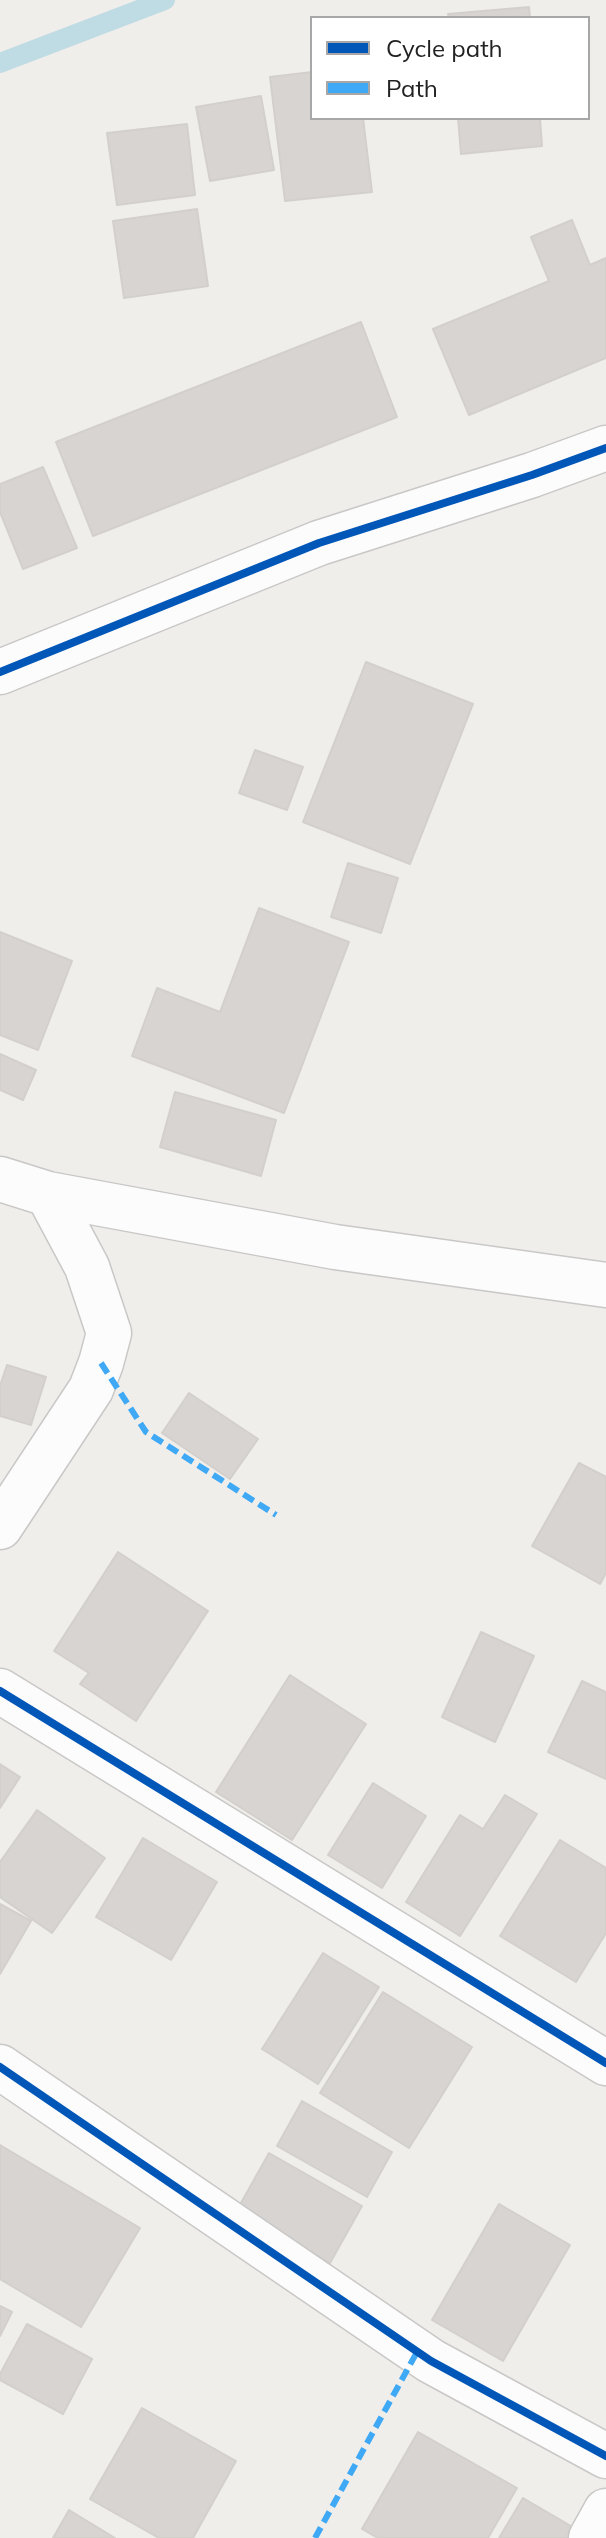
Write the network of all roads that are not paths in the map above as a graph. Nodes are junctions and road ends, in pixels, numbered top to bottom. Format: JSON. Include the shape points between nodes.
{"nodes":[{"id":1,"x":606,"y":448,"type":"edge"},
{"id":2,"x":0,"y":672,"type":"edge"},
{"id":3,"x":0,"y":1179,"type":"edge"},
{"id":4,"x":48,"y":1194,"type":"junction"},
{"id":5,"x":606,"y":1285,"type":"edge"},
{"id":6,"x":0,"y":1527,"type":"edge"},
{"id":7,"x":0,"y":1691,"type":"edge"},
{"id":8,"x":606,"y":2063,"type":"edge"},
{"id":9,"x":0,"y":2067,"type":"edge"},
{"id":10,"x":606,"y":2456,"type":"edge"},
{"id":11,"x":606,"y":2511,"type":"edge"},
{"id":12,"x":591,"y":2538,"type":"edge"}],
"edges":[{"from":1,"to":2,"type":"street","via":[[319,543]]},
{"from":3,"to":4,"type":"street"},
{"from":4,"to":5,"type":"street","via":[[335,1247]]},
{"from":4,"to":6,"type":"street","via":[[87,1267],[109,1333],[91,1389]]},
{"from":7,"to":8,"type":"street"},
{"from":9,"to":10,"type":"street","via":[[431,2361]]},
{"from":11,"to":12,"type":"street"}]}
